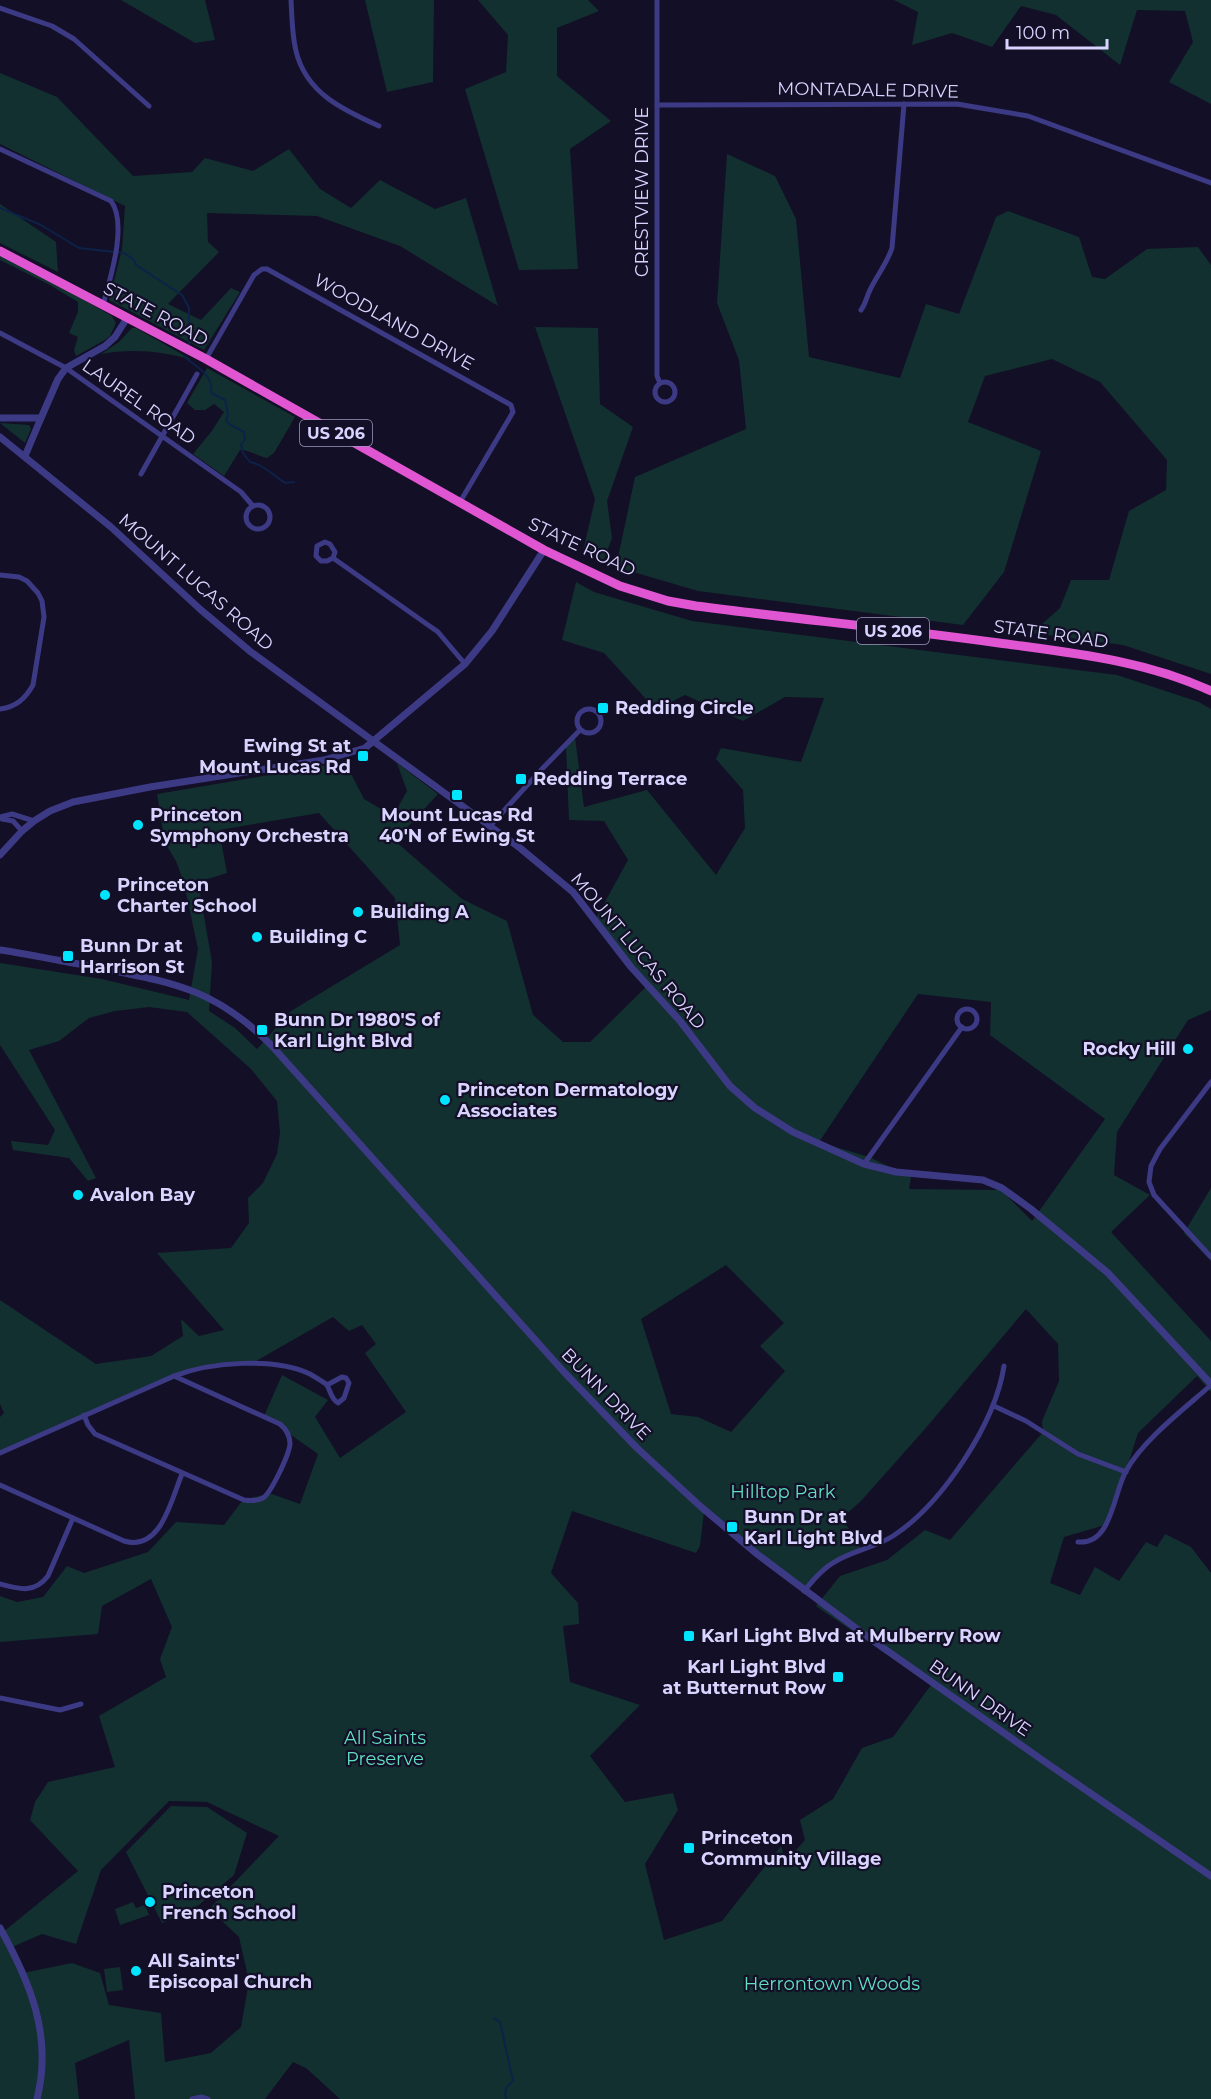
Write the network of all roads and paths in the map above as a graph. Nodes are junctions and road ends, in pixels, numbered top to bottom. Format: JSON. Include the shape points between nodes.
{"nodes":[{"id":1,"x":291,"y":0,"type":"edge"},
{"id":2,"x":657,"y":0,"type":"edge"},
{"id":3,"x":0,"y":8,"type":"edge"},
{"id":4,"x":904,"y":104,"type":"junction"},
{"id":5,"x":657,"y":105,"type":"junction"},
{"id":6,"x":149,"y":106,"type":"dead end"},
{"id":7,"x":379,"y":126,"type":"dead end"},
{"id":8,"x":0,"y":149,"type":"edge"},
{"id":9,"x":1211,"y":183,"type":"edge"},
{"id":10,"x":0,"y":251,"type":"edge"},
{"id":11,"x":103,"y":305,"type":"junction"},
{"id":12,"x":861,"y":310,"type":"dead end"},
{"id":13,"x":127,"y":318,"type":"junction"},
{"id":14,"x":0,"y":333,"type":"edge"},
{"id":15,"x":206,"y":359,"type":"junction"},
{"id":16,"x":66,"y":368,"type":"junction"},
{"id":17,"x":197,"y":375,"type":"dead end"},
{"id":18,"x":660,"y":383,"type":"dead end"},
{"id":19,"x":0,"y":418,"type":"edge"},
{"id":20,"x":41,"y":418,"type":"junction"},
{"id":21,"x":0,"y":437,"type":"edge"},
{"id":22,"x":162,"y":437,"type":"junction"},
{"id":23,"x":25,"y":456,"type":"junction"},
{"id":24,"x":141,"y":474,"type":"dead end"},
{"id":25,"x":460,"y":502,"type":"junction"},
{"id":26,"x":252,"y":506,"type":"junction"},
{"id":27,"x":544,"y":550,"type":"junction"},
{"id":28,"x":333,"y":558,"type":"dead end"},
{"id":29,"x":0,"y":575,"type":"edge"},
{"id":30,"x":465,"y":664,"type":"junction"},
{"id":31,"x":1211,"y":691,"type":"edge"},
{"id":32,"x":0,"y":709,"type":"edge"},
{"id":33,"x":580,"y":730,"type":"junction"},
{"id":34,"x":374,"y":742,"type":"junction"},
{"id":35,"x":0,"y":818,"type":"edge"},
{"id":36,"x":34,"y":821,"type":"junction"},
{"id":37,"x":490,"y":826,"type":"junction"},
{"id":38,"x":22,"y":831,"type":"junction"},
{"id":39,"x":0,"y":855,"type":"edge"},
{"id":40,"x":0,"y":950,"type":"edge"},
{"id":41,"x":962,"y":1028,"type":"dead end"},
{"id":42,"x":1211,"y":1082,"type":"edge"},
{"id":43,"x":864,"y":1164,"type":"junction"},
{"id":44,"x":1211,"y":1257,"type":"edge"},
{"id":45,"x":1004,"y":1366,"type":"dead end"},
{"id":46,"x":174,"y":1376,"type":"junction"},
{"id":47,"x":327,"y":1385,"type":"junction"},
{"id":48,"x":1211,"y":1385,"type":"edge"},
{"id":49,"x":994,"y":1406,"type":"junction"},
{"id":50,"x":84,"y":1415,"type":"junction"},
{"id":51,"x":0,"y":1453,"type":"edge"},
{"id":52,"x":1125,"y":1472,"type":"junction"},
{"id":53,"x":182,"y":1474,"type":"junction"},
{"id":54,"x":0,"y":1485,"type":"edge"},
{"id":55,"x":73,"y":1518,"type":"junction"},
{"id":56,"x":1078,"y":1542,"type":"dead end"},
{"id":57,"x":0,"y":1584,"type":"edge"},
{"id":58,"x":804,"y":1591,"type":"junction"},
{"id":59,"x":0,"y":1698,"type":"edge"},
{"id":60,"x":81,"y":1704,"type":"dead end"},
{"id":61,"x":1211,"y":1876,"type":"edge"},
{"id":62,"x":0,"y":1928,"type":"edge"},
{"id":63,"x":37,"y":2099,"type":"edge"},
{"id":64,"x":192,"y":2099,"type":"edge"},
{"id":65,"x":208,"y":2099,"type":"edge"}],
"edges":[{"from":1,"to":7,"type":"street","via":[[296,53],[312,84],[338,106]]},
{"from":2,"to":5,"type":"street","name":"CRESTVIEW DRIVE"},
{"from":3,"to":6,"type":"street","via":[[52,26],[74,39]]},
{"from":4,"to":5,"type":"street","name":"MONTADALE DRIVE"},
{"from":4,"to":9,"type":"street","name":"MONTADALE DRIVE","via":[[957,104],[1028,116]]},
{"from":4,"to":12,"type":"street","via":[[894,242]]},
{"from":5,"to":18,"type":"street","name":"CRESTVIEW DRIVE"},
{"from":8,"to":11,"type":"street","via":[[115,206],[117,249]]},
{"from":10,"to":11,"type":"highway","name":"STATE ROAD","number":"US 206"},
{"from":11,"to":13,"type":"highway","name":"STATE ROAD","number":"US 206"},
{"from":13,"to":15,"type":"highway","name":"STATE ROAD","number":"US 206"},
{"from":13,"to":16,"type":"street","via":[[105,346]]},
{"from":14,"to":16,"type":"street","name":"LAUREL ROAD"},
{"from":15,"to":25,"type":"highway","name":"STATE ROAD","number":"US 206"},
{"from":15,"to":25,"type":"street","name":"WOODLAND DRIVE","via":[[254,274],[262,269],[272,270],[511,405],[513,411]]},
{"from":16,"to":20,"type":"street"},
{"from":16,"to":22,"type":"street","name":"LAUREL ROAD"},
{"from":17,"to":22,"type":"street"},
{"from":19,"to":20,"type":"street"},
{"from":20,"to":23,"type":"street"},
{"from":21,"to":23,"type":"street","name":"MOUNT LUCAS ROAD"},
{"from":22,"to":24,"type":"street"},
{"from":22,"to":26,"type":"street","name":"LAUREL ROAD","via":[[241,492]]},
{"from":23,"to":34,"type":"street","name":"MOUNT LUCAS ROAD","via":[[111,527],[228,634]]},
{"from":25,"to":27,"type":"highway","name":"STATE ROAD","number":"US 206"},
{"from":26,"to":26,"type":"street","name":"LAUREL ROAD","via":[[247,520],[254,528],[262,528],[270,519],[269,512],[264,506]]},
{"from":27,"to":30,"type":"street","via":[[492,632]]},
{"from":27,"to":31,"type":"highway","name":"STATE ROAD","number":"US 206","via":[[602,579],[668,601],[1102,657],[1153,669]]},
{"from":28,"to":30,"type":"street","via":[[438,632]]},
{"from":29,"to":32,"type":"street","via":[[19,578],[33,586],[44,609],[35,677],[28,693],[17,704]]},
{"from":30,"to":34,"type":"street"},
{"from":33,"to":33,"type":"street","via":[[589,734],[598,730],[598,713],[589,709],[582,712],[577,721]]},
{"from":33,"to":37,"type":"street"},
{"from":34,"to":36,"type":"street","via":[[353,753],[324,760],[73,802]]},
{"from":34,"to":37,"type":"street","name":"MOUNT LUCAS ROAD"},
{"from":35,"to":36,"type":"street","via":[[12,814]]},
{"from":35,"to":38,"type":"street","via":[[13,821]]},
{"from":36,"to":38,"type":"street"},
{"from":37,"to":43,"type":"street","name":"MOUNT LUCAS ROAD","via":[[573,892],[741,1097],[793,1132]]},
{"from":38,"to":39,"type":"street"},
{"from":40,"to":58,"type":"street","name":"BUNN DRIVE","via":[[166,981],[207,997],[248,1023],[602,1413],[700,1506]]},
{"from":41,"to":43,"type":"street"},
{"from":42,"to":44,"type":"street","via":[[1160,1149],[1149,1175],[1154,1195]]},
{"from":43,"to":48,"type":"street","name":"MOUNT LUCAS ROAD","via":[[896,1172],[983,1180],[1002,1188],[1108,1273]]},
{"from":45,"to":49,"type":"street"},
{"from":46,"to":47,"type":"street","via":[[199,1368],[262,1364],[310,1374]]},
{"from":46,"to":50,"type":"street"},
{"from":46,"to":53,"type":"street","via":[[280,1424],[290,1438],[271,1490],[257,1500],[244,1500]]},
{"from":47,"to":47,"type":"street","via":[[342,1377],[349,1383],[344,1398],[338,1402]]},
{"from":48,"to":52,"type":"street","via":[[1145,1445]]},
{"from":49,"to":52,"type":"street","via":[[1034,1425],[1078,1454]]},
{"from":49,"to":58,"type":"street","via":[[962,1462],[918,1516],[884,1541],[828,1566]]},
{"from":50,"to":51,"type":"street"},
{"from":50,"to":53,"type":"street","via":[[95,1434]]},
{"from":52,"to":56,"type":"street","via":[[1100,1534],[1091,1541]]},
{"from":53,"to":55,"type":"street","via":[[159,1529],[143,1542],[124,1541]]},
{"from":54,"to":55,"type":"street"},
{"from":55,"to":57,"type":"street","via":[[44,1581],[28,1589]]},
{"from":58,"to":61,"type":"street","name":"BUNN DRIVE"},
{"from":59,"to":60,"type":"street","via":[[60,1710]]},
{"from":62,"to":63,"type":"street","via":[[33,1996],[40,2025],[43,2059]]},
{"from":64,"to":65,"type":"street"}]}
